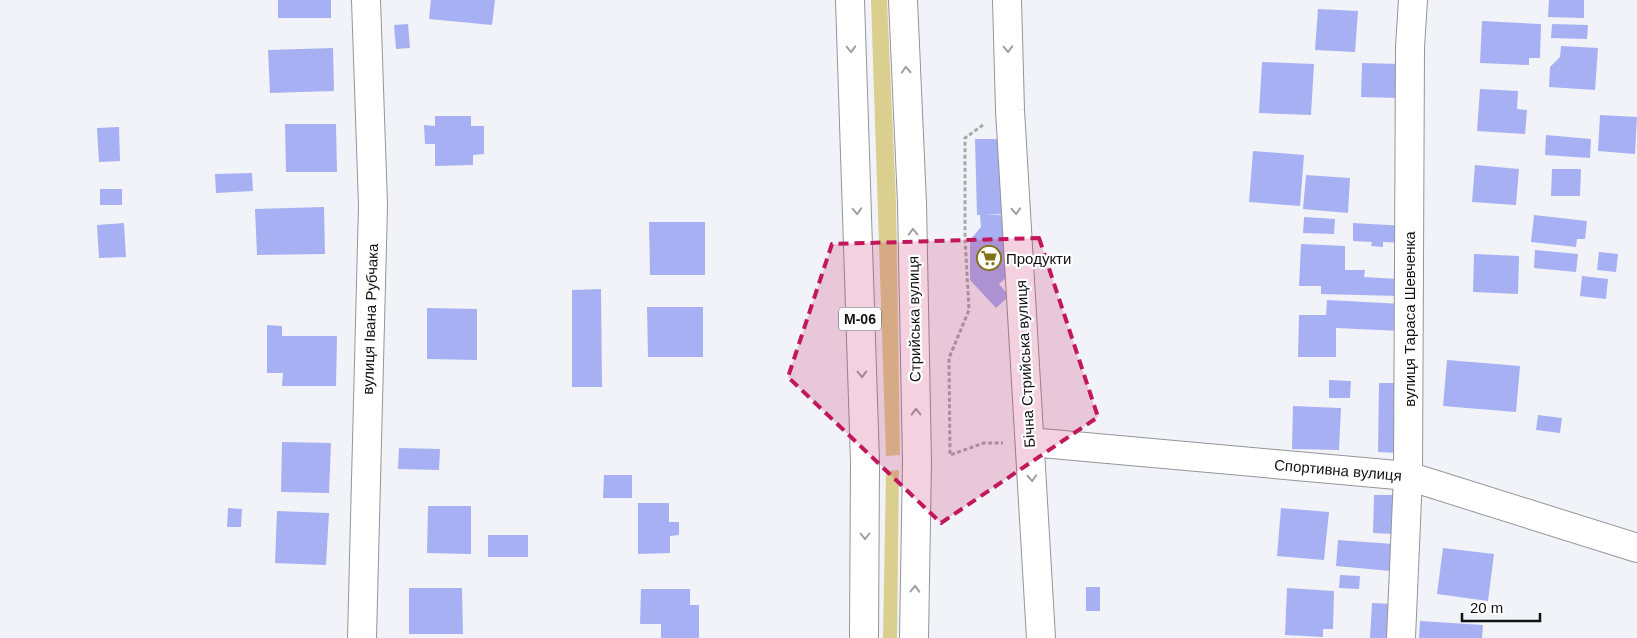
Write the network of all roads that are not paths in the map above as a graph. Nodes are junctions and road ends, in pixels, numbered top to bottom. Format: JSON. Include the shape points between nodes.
{"nodes":[{"id":1,"x":366,"y":0,"type":"edge"},
{"id":2,"x":850,"y":0,"type":"edge"},
{"id":3,"x":903,"y":0,"type":"edge"},
{"id":4,"x":1007,"y":0,"type":"edge"},
{"id":5,"x":1413,"y":0,"type":"edge"},
{"id":6,"x":1030,"y":442,"type":"junction"},
{"id":7,"x":1408,"y":476,"type":"junction"},
{"id":8,"x":1637,"y":548,"type":"edge"},
{"id":9,"x":362,"y":638,"type":"edge"},
{"id":10,"x":864,"y":638,"type":"edge"},
{"id":11,"x":914,"y":638,"type":"edge"},
{"id":12,"x":1041,"y":638,"type":"edge"},
{"id":13,"x":1401,"y":638,"type":"edge"}],
"edges":[{"from":1,"to":9,"type":"main road","name":"вулиця Івана Рубчака","via":[[373,205]]},
{"from":2,"to":10,"type":"main road","number":"М-06","one_way":true,"via":[[865,462]]},
{"from":11,"to":3,"type":"main road","name":"Стрийська вулиця","one_way":true,"via":[[917,461],[912,203]]},
{"from":4,"to":6,"type":"main road","name":"Бічна Стрийська вулиця","one_way":true,"via":[[1010,110]]},
{"from":5,"to":7,"type":"main road","name":"вулиця Тараса Шевченка","via":[[1410,47]]},
{"from":6,"to":7,"type":"main road","name":"Спортивна вулиця"},
{"from":6,"to":12,"type":"main road","name":"Бічна Стрийська вулиця","one_way":true},
{"from":7,"to":8,"type":"main road","name":"Спортивна вулиця"},
{"from":7,"to":13,"type":"main road","name":"вулиця Тараса Шевченка"}]}
